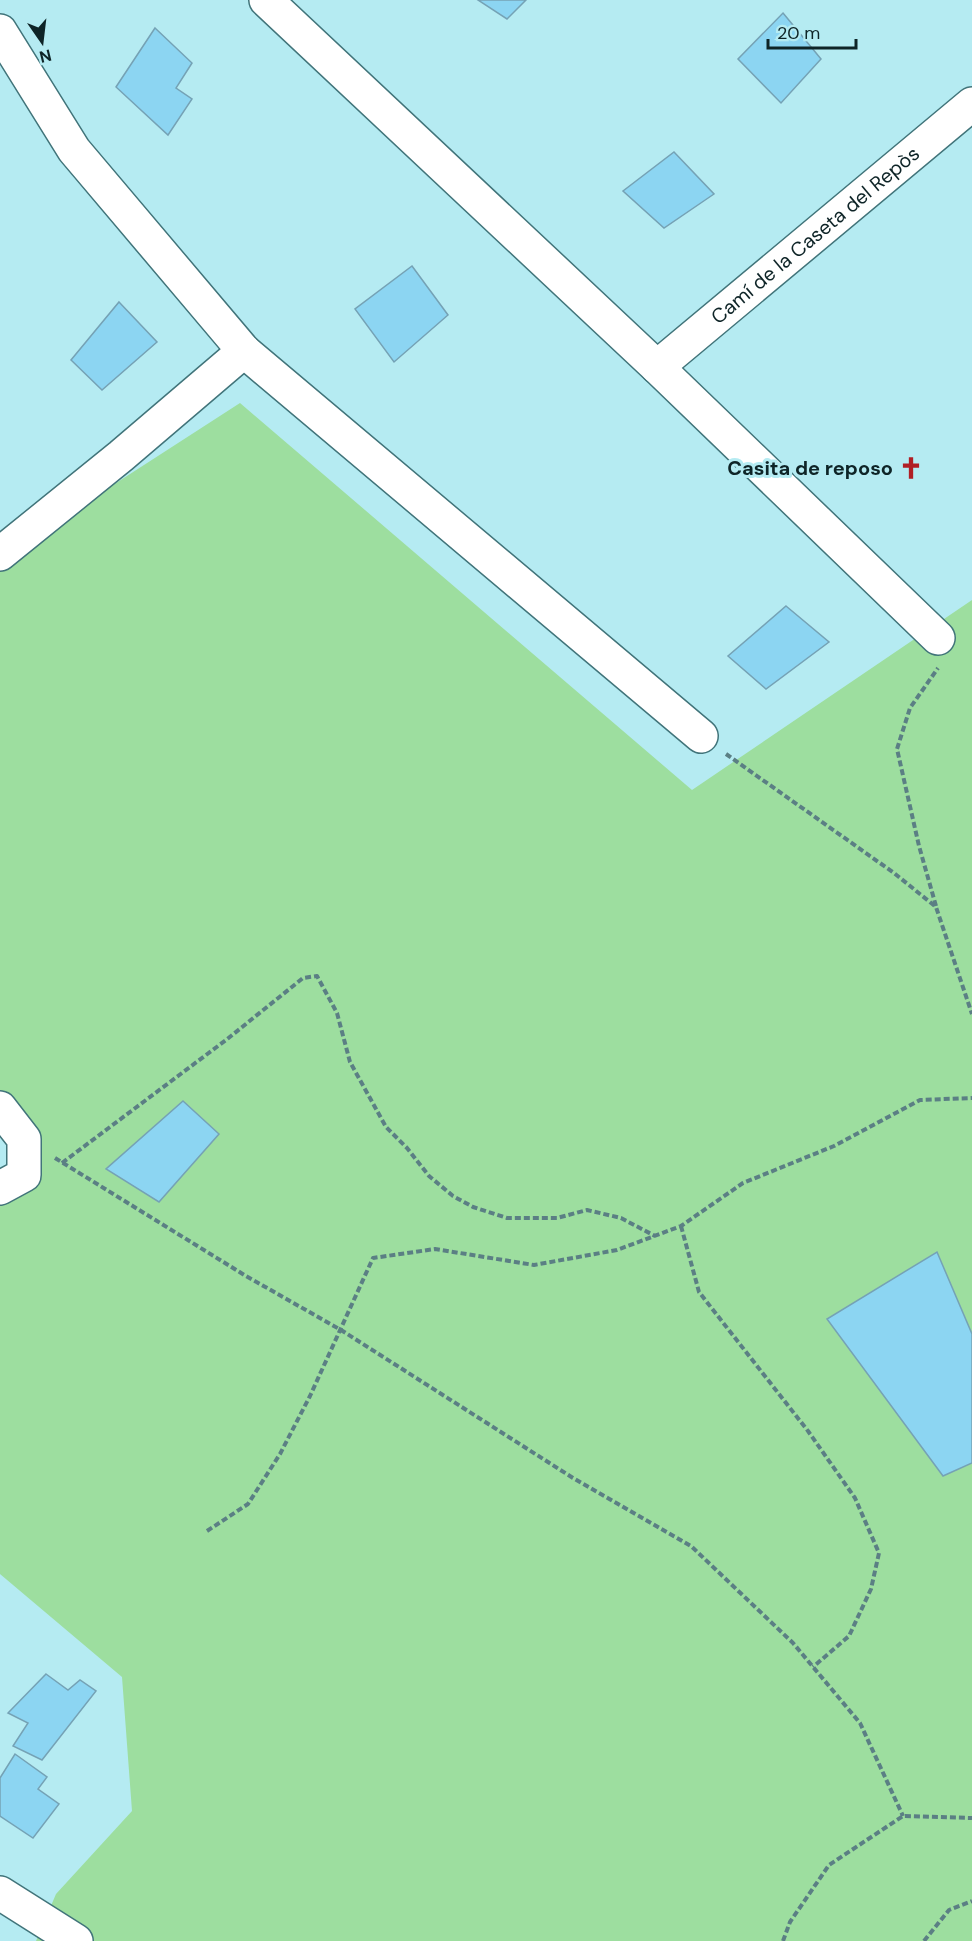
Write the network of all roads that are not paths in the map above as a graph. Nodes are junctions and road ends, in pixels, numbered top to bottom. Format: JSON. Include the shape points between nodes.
{"nodes":[{"id":1,"x":266,"y":0,"type":"edge"},
{"id":2,"x":0,"y":32,"type":"edge"},
{"id":3,"x":972,"y":104,"type":"edge"},
{"id":4,"x":244,"y":351,"type":"junction"},
{"id":5,"x":657,"y":367,"type":"junction"},
{"id":6,"x":0,"y":554,"type":"edge"},
{"id":7,"x":940,"y":649,"type":"road end"},
{"id":8,"x":701,"y":736,"type":"road end"},
{"id":9,"x":0,"y":1108,"type":"edge"},
{"id":10,"x":0,"y":1188,"type":"edge"},
{"id":11,"x":0,"y":1893,"type":"edge"},
{"id":12,"x":76,"y":1941,"type":"edge"}],
"edges":[{"from":1,"to":5,"type":"street"},
{"from":2,"to":4,"type":"street","via":[[74,150]]},
{"from":3,"to":5,"type":"street","name":"Camí de la Caseta del Repòs"},
{"from":4,"to":6,"type":"street"},
{"from":4,"to":8,"type":"street"},
{"from":5,"to":7,"type":"street"},
{"from":9,"to":10,"type":"street","via":[[24,1139],[24,1175]]},
{"from":11,"to":12,"type":"street"}]}
